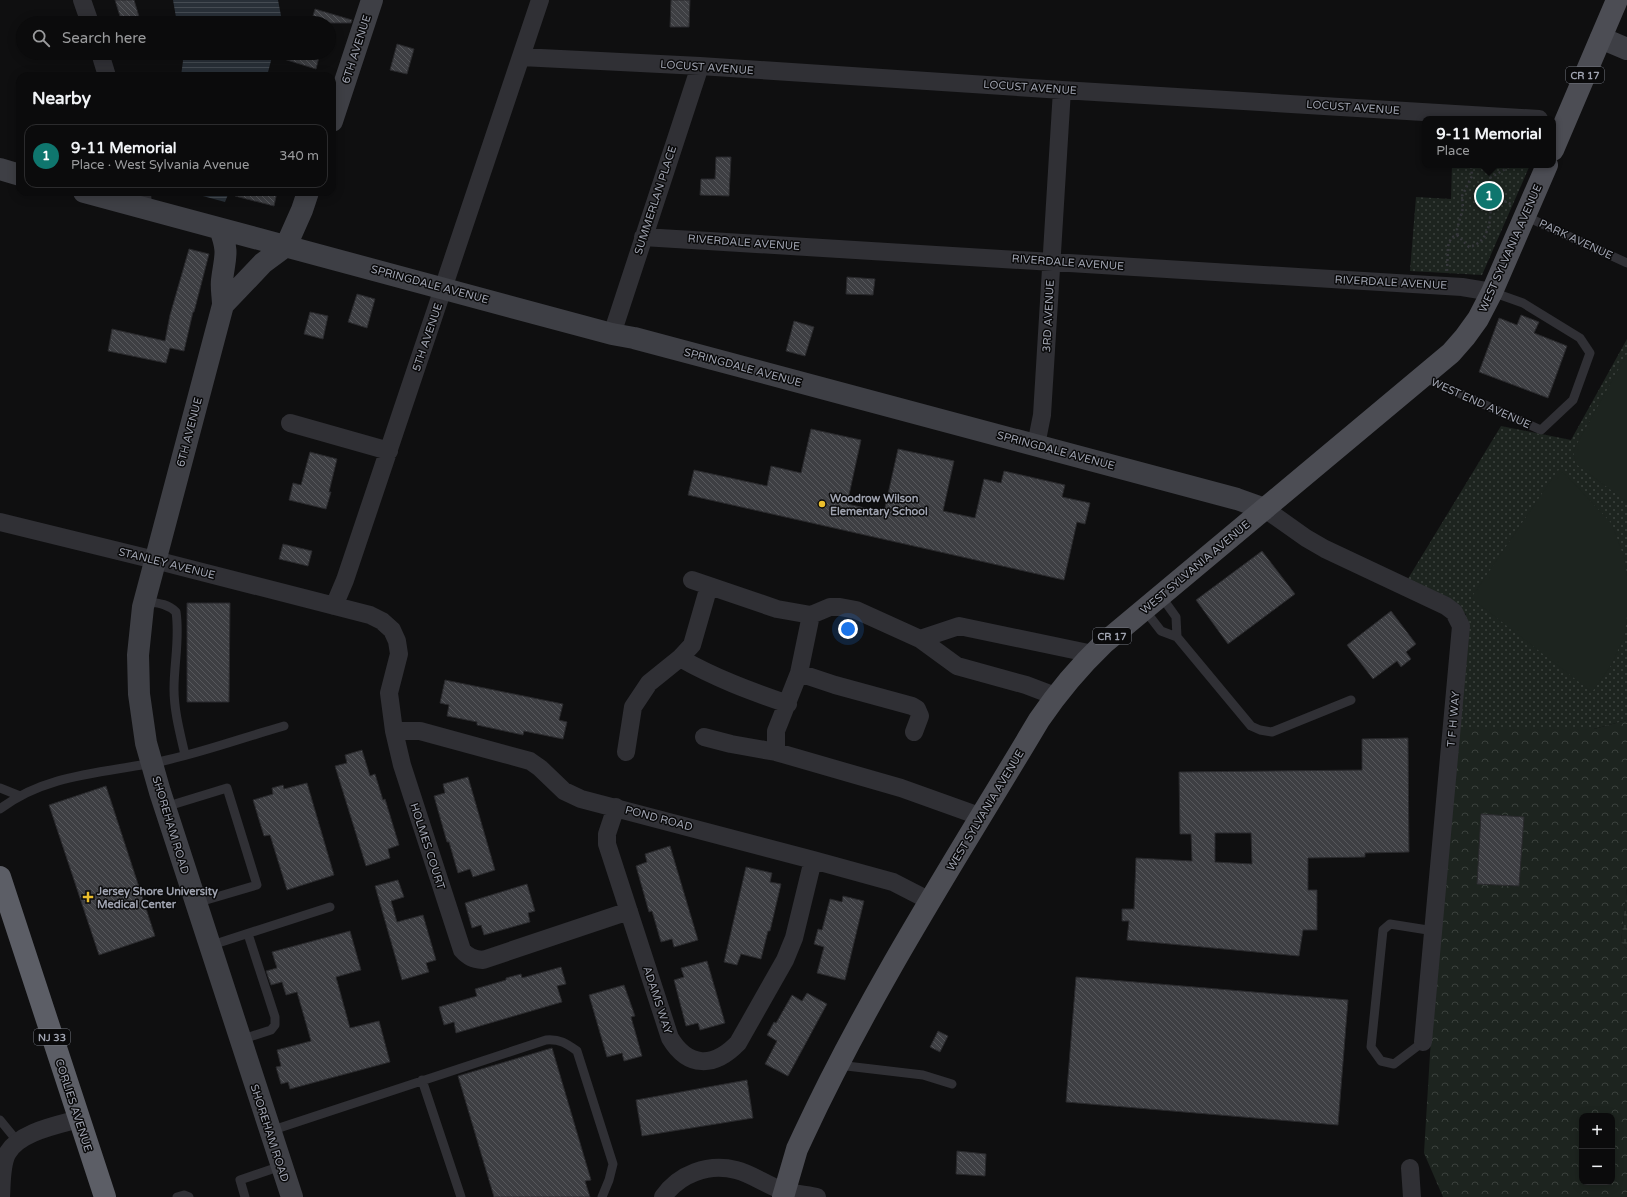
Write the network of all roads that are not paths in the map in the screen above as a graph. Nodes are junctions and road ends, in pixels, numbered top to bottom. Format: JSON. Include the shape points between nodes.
{"nodes":[{"id":1,"x":82,"y":0,"type":"edge"},
{"id":2,"x":372,"y":0,"type":"edge"},
{"id":3,"x":540,"y":0,"type":"edge"},
{"id":4,"x":1617,"y":0,"type":"edge"},
{"id":5,"x":88,"y":16,"type":"edge"},
{"id":6,"x":1601,"y":38,"type":"junction"},
{"id":7,"x":1627,"y":49,"type":"edge"},
{"id":8,"x":521,"y":57,"type":"junction"},
{"id":9,"x":102,"y":60,"type":"edge"},
{"id":10,"x":700,"y":66,"type":"junction"},
{"id":11,"x":106,"y":72,"type":"edge"},
{"id":12,"x":1062,"y":90,"type":"junction"},
{"id":13,"x":336,"y":109,"type":"edge"},
{"id":14,"x":1490,"y":116,"type":"edge"},
{"id":15,"x":1559,"y":122,"type":"edge"},
{"id":16,"x":1556,"y":136,"type":"edge"},
{"id":17,"x":1545,"y":168,"type":"edge"},
{"id":18,"x":0,"y":169,"type":"edge"},
{"id":19,"x":16,"y":174,"type":"edge"},
{"id":20,"x":113,"y":196,"type":"edge"},
{"id":21,"x":307,"y":196,"type":"edge"},
{"id":22,"x":142,"y":200,"type":"edge"},
{"id":23,"x":1520,"y":211,"type":"junction"},
{"id":24,"x":220,"y":229,"type":"junction"},
{"id":25,"x":643,"y":237,"type":"junction"},
{"id":26,"x":286,"y":246,"type":"junction"},
{"id":27,"x":1051,"y":261,"type":"junction"},
{"id":28,"x":1627,"y":263,"type":"edge"},
{"id":29,"x":444,"y":288,"type":"junction"},
{"id":30,"x":1492,"y":292,"type":"junction"},
{"id":31,"x":223,"y":305,"type":"junction"},
{"id":32,"x":612,"y":334,"type":"junction"},
{"id":33,"x":1422,"y":377,"type":"junction"},
{"id":34,"x":290,"y":423,"type":"dead end"},
{"id":35,"x":1036,"y":445,"type":"junction"},
{"id":36,"x":389,"y":451,"type":"junction"},
{"id":37,"x":1265,"y":509,"type":"junction"},
{"id":38,"x":0,"y":522,"type":"edge"},
{"id":39,"x":155,"y":560,"type":"junction"},
{"id":40,"x":144,"y":601,"type":"junction"},
{"id":41,"x":1152,"y":603,"type":"junction"},
{"id":42,"x":334,"y":606,"type":"junction"},
{"id":43,"x":811,"y":615,"type":"junction"},
{"id":44,"x":1178,"y":637,"type":"junction"},
{"id":45,"x":920,"y":639,"type":"junction"},
{"id":46,"x":1093,"y":654,"type":"junction"},
{"id":47,"x":680,"y":658,"type":"junction"},
{"id":48,"x":799,"y":673,"type":"junction"},
{"id":49,"x":1055,"y":696,"type":"junction"},
{"id":50,"x":1351,"y":700,"type":"dead end"},
{"id":51,"x":788,"y":704,"type":"junction"},
{"id":52,"x":284,"y":726,"type":"dead end"},
{"id":53,"x":394,"y":731,"type":"junction"},
{"id":54,"x":914,"y":732,"type":"dead end"},
{"id":55,"x":704,"y":737,"type":"dead end"},
{"id":56,"x":626,"y":752,"type":"dead end"},
{"id":57,"x":776,"y":752,"type":"junction"},
{"id":58,"x":185,"y":755,"type":"junction"},
{"id":59,"x":152,"y":763,"type":"junction"},
{"id":60,"x":0,"y":788,"type":"edge"},
{"id":61,"x":20,"y":796,"type":"junction"},
{"id":62,"x":165,"y":807,"type":"junction"},
{"id":63,"x":616,"y":807,"type":"junction"},
{"id":64,"x":0,"y":810,"type":"edge"},
{"id":65,"x":982,"y":817,"type":"junction"},
{"id":66,"x":814,"y":860,"type":"junction"},
{"id":67,"x":0,"y":877,"type":"edge"},
{"id":68,"x":930,"y":901,"type":"junction"},
{"id":69,"x":196,"y":904,"type":"junction"},
{"id":70,"x":330,"y":907,"type":"dead end"},
{"id":71,"x":628,"y":911,"type":"junction"},
{"id":72,"x":1434,"y":931,"type":"junction"},
{"id":73,"x":248,"y":934,"type":"junction"},
{"id":74,"x":209,"y":946,"type":"junction"},
{"id":75,"x":240,"y":1040,"type":"junction"},
{"id":76,"x":1423,"y":1042,"type":"joint"},
{"id":77,"x":838,"y":1065,"type":"junction"},
{"id":78,"x":422,"y":1080,"type":"junction"},
{"id":79,"x":952,"y":1084,"type":"dead end"},
{"id":80,"x":79,"y":1119,"type":"junction"},
{"id":81,"x":0,"y":1120,"type":"edge"},
{"id":82,"x":270,"y":1131,"type":"junction"},
{"id":83,"x":18,"y":1142,"type":"junction"},
{"id":84,"x":281,"y":1166,"type":"junction"},
{"id":85,"x":1410,"y":1168,"type":"dead end"},
{"id":86,"x":783,"y":1194,"type":"edge"},
{"id":87,"x":1,"y":1196,"type":"edge"},
{"id":88,"x":105,"y":1197,"type":"edge"},
{"id":89,"x":177,"y":1197,"type":"edge"},
{"id":90,"x":189,"y":1197,"type":"edge"},
{"id":91,"x":246,"y":1197,"type":"edge"},
{"id":92,"x":292,"y":1197,"type":"edge"},
{"id":93,"x":461,"y":1197,"type":"edge"},
{"id":94,"x":602,"y":1197,"type":"edge"},
{"id":95,"x":663,"y":1197,"type":"edge"},
{"id":96,"x":818,"y":1197,"type":"edge"},
{"id":97,"x":1412,"y":1197,"type":"edge"}],
"edges":[{"from":1,"to":5,"type":"street"},
{"from":2,"to":13,"type":"street","name":"6TH AVENUE"},
{"from":3,"to":8,"type":"street","name":"5TH AVENUE"},
{"from":4,"to":6,"type":"main road","number":"CR 17"},
{"from":6,"to":7,"type":"street"},
{"from":6,"to":15,"type":"main road","number":"CR 17"},
{"from":8,"to":10,"type":"street","name":"LOCUST AVENUE"},
{"from":8,"to":29,"type":"street","name":"5TH AVENUE"},
{"from":9,"to":11,"type":"street"},
{"from":10,"to":12,"type":"street","name":"LOCUST AVENUE"},
{"from":10,"to":25,"type":"street","name":"SUMMERLAN PLACE"},
{"from":12,"to":14,"type":"street","name":"LOCUST AVENUE"},
{"from":12,"to":27,"type":"street","name":"3RD AVENUE"},
{"from":15,"to":16,"type":"main road","number":"CR 17"},
{"from":17,"to":23,"type":"main road","name":"WEST SYLVANIA AVENUE","number":"CR 17"},
{"from":18,"to":19,"type":"street"},
{"from":20,"to":22,"type":"street","name":"SPRINGDALE AVENUE"},
{"from":21,"to":26,"type":"street","name":"6TH AVENUE"},
{"from":22,"to":24,"type":"street","name":"SPRINGDALE AVENUE"},
{"from":23,"to":28,"type":"lane","name":"PARK AVENUE"},
{"from":23,"to":30,"type":"main road","name":"WEST SYLVANIA AVENUE","number":"CR 17"},
{"from":24,"to":26,"type":"street","name":"SPRINGDALE AVENUE"},
{"from":24,"to":31,"type":"street","name":"6TH AVENUE","via":[[226,245],[222,282]]},
{"from":25,"to":27,"type":"street","name":"RIVERDALE AVENUE"},
{"from":25,"to":32,"type":"street","name":"SUMMERLAN PLACE"},
{"from":26,"to":29,"type":"street","name":"SPRINGDALE AVENUE"},
{"from":26,"to":31,"type":"street","name":"6TH AVENUE","via":[[263,263]]},
{"from":27,"to":30,"type":"street","name":"RIVERDALE AVENUE","via":[[1462,287]]},
{"from":27,"to":35,"type":"street","name":"3RD AVENUE","via":[[1042,415]]},
{"from":29,"to":32,"type":"street","name":"SPRINGDALE AVENUE"},
{"from":29,"to":36,"type":"street","name":"5TH AVENUE"},
{"from":30,"to":33,"type":"main road","name":"WEST SYLVANIA AVENUE","number":"CR 17","via":[[1478,320],[1465,337],[1451,353]]},
{"from":30,"to":33,"type":"lane","name":"WEST END AVENUE","via":[[1523,303],[1580,338],[1590,353],[1573,400],[1541,430]]},
{"from":31,"to":39,"type":"street","name":"6TH AVENUE"},
{"from":32,"to":35,"type":"street","name":"SPRINGDALE AVENUE"},
{"from":33,"to":37,"type":"main road","name":"WEST SYLVANIA AVENUE","number":"CR 17"},
{"from":34,"to":36,"type":"street"},
{"from":35,"to":37,"type":"street","name":"SPRINGDALE AVENUE","via":[[1237,499]]},
{"from":36,"to":42,"type":"street","name":"5TH AVENUE"},
{"from":37,"to":41,"type":"main road","name":"WEST SYLVANIA AVENUE","number":"CR 17"},
{"from":37,"to":72,"type":"street","name":"T F H WAY","via":[[1325,549],[1446,606],[1454,612],[1459,621],[1461,634]]},
{"from":38,"to":39,"type":"street","name":"STANLEY AVENUE"},
{"from":39,"to":40,"type":"street","name":"SHOREHAM ROAD"},
{"from":39,"to":42,"type":"street","name":"STANLEY AVENUE"},
{"from":40,"to":58,"type":"lane","via":[[163,604],[176,612],[174,690]]},
{"from":40,"to":59,"type":"street","name":"SHOREHAM ROAD","via":[[138,655],[139,694],[146,743]]},
{"from":41,"to":44,"type":"lane","via":[[1161,631]]},
{"from":41,"to":44,"type":"lane","via":[[1176,617]]},
{"from":41,"to":46,"type":"main road","name":"WEST SYLVANIA AVENUE","number":"CR 17"},
{"from":42,"to":53,"type":"street","name":"HOLMES COURT","via":[[370,615],[392,630],[399,654],[389,693]]},
{"from":43,"to":45,"type":"street","via":[[830,606],[856,610]]},
{"from":43,"to":47,"type":"street","via":[[778,609],[701,583],[692,645]]},
{"from":43,"to":48,"type":"street"},
{"from":44,"to":50,"type":"lane","via":[[1252,726],[1260,730],[1272,732]]},
{"from":45,"to":46,"type":"street","via":[[959,626]]},
{"from":45,"to":49,"type":"street","via":[[957,666],[1026,685]]},
{"from":46,"to":49,"type":"main road","name":"WEST SYLVANIA AVENUE","number":"CR 17"},
{"from":47,"to":51,"type":"street","via":[[739,687]]},
{"from":47,"to":56,"type":"street","via":[[649,683],[633,707]]},
{"from":48,"to":51,"type":"street"},
{"from":48,"to":54,"type":"street","via":[[912,706],[920,716]]},
{"from":49,"to":65,"type":"main road","name":"WEST SYLVANIA AVENUE","number":"CR 17"},
{"from":51,"to":57,"type":"street","via":[[776,731]]},
{"from":52,"to":58,"type":"lane"},
{"from":53,"to":63,"type":"street","name":"POND ROAD","via":[[420,731],[530,761],[573,796]]},
{"from":53,"to":71,"type":"street","name":"HOLMES COURT","via":[[402,766],[462,950],[467,955],[473,959],[483,960]]},
{"from":55,"to":57,"type":"street"},
{"from":57,"to":65,"type":"street","via":[[901,788]]},
{"from":58,"to":59,"type":"lane"},
{"from":59,"to":61,"type":"lane","via":[[46,783]]},
{"from":59,"to":62,"type":"street","name":"SHOREHAM ROAD"},
{"from":60,"to":61,"type":"lane"},
{"from":61,"to":64,"type":"lane"},
{"from":62,"to":69,"type":"street","name":"SHOREHAM ROAD"},
{"from":62,"to":69,"type":"lane","via":[[227,788],[257,885]]},
{"from":63,"to":66,"type":"street","name":"POND ROAD"},
{"from":63,"to":71,"type":"street","name":"ADAMS WAY","via":[[607,834],[607,844]]},
{"from":65,"to":68,"type":"main road","name":"WEST SYLVANIA AVENUE","number":"CR 17"},
{"from":66,"to":68,"type":"street","name":"POND ROAD","via":[[893,882]]},
{"from":66,"to":71,"type":"street","name":"ADAMS WAY","via":[[794,938],[785,960],[738,1044],[729,1052],[708,1061],[685,1056],[670,1038]]},
{"from":67,"to":80,"type":"highway","name":"CORLIES AVENUE","number":"NJ 33"},
{"from":68,"to":77,"type":"main road","name":"WEST SYLVANIA AVENUE","number":"CR 17"},
{"from":69,"to":74,"type":"street","name":"SHOREHAM ROAD"},
{"from":70,"to":73,"type":"lane"},
{"from":72,"to":76,"type":"street","name":"T F H WAY"},
{"from":72,"to":76,"type":"lane","via":[[1390,924],[1383,930],[1371,1047],[1381,1061],[1394,1064]]},
{"from":73,"to":74,"type":"lane"},
{"from":73,"to":75,"type":"lane","via":[[275,1017],[275,1025],[271,1030]]},
{"from":74,"to":75,"type":"street","name":"SHOREHAM ROAD"},
{"from":75,"to":82,"type":"street","name":"SHOREHAM ROAD"},
{"from":77,"to":79,"type":"lane","via":[[923,1075]]},
{"from":77,"to":86,"type":"main road","name":"WEST SYLVANIA AVENUE","number":"CR 17","via":[[799,1144]]},
{"from":78,"to":82,"type":"lane"},
{"from":78,"to":93,"type":"lane"},
{"from":78,"to":94,"type":"lane","via":[[546,1040],[558,1039],[567,1043],[577,1052],[613,1164],[610,1180]]},
{"from":80,"to":83,"type":"street","via":[[40,1131]]},
{"from":80,"to":88,"type":"highway","name":"CORLIES AVENUE","number":"NJ 33"},
{"from":81,"to":83,"type":"lane"},
{"from":82,"to":84,"type":"street","name":"SHOREHAM ROAD"},
{"from":83,"to":87,"type":"street","via":[[7,1154]]},
{"from":84,"to":91,"type":"lane","via":[[240,1180]]},
{"from":84,"to":92,"type":"street","name":"SHOREHAM ROAD"},
{"from":85,"to":97,"type":"street"},
{"from":86,"to":95,"type":"street","via":[[737,1170],[715,1168],[687,1175]]},
{"from":86,"to":96,"type":"street"},
{"from":89,"to":90,"type":"lane","via":[[184,1194]]}]}
